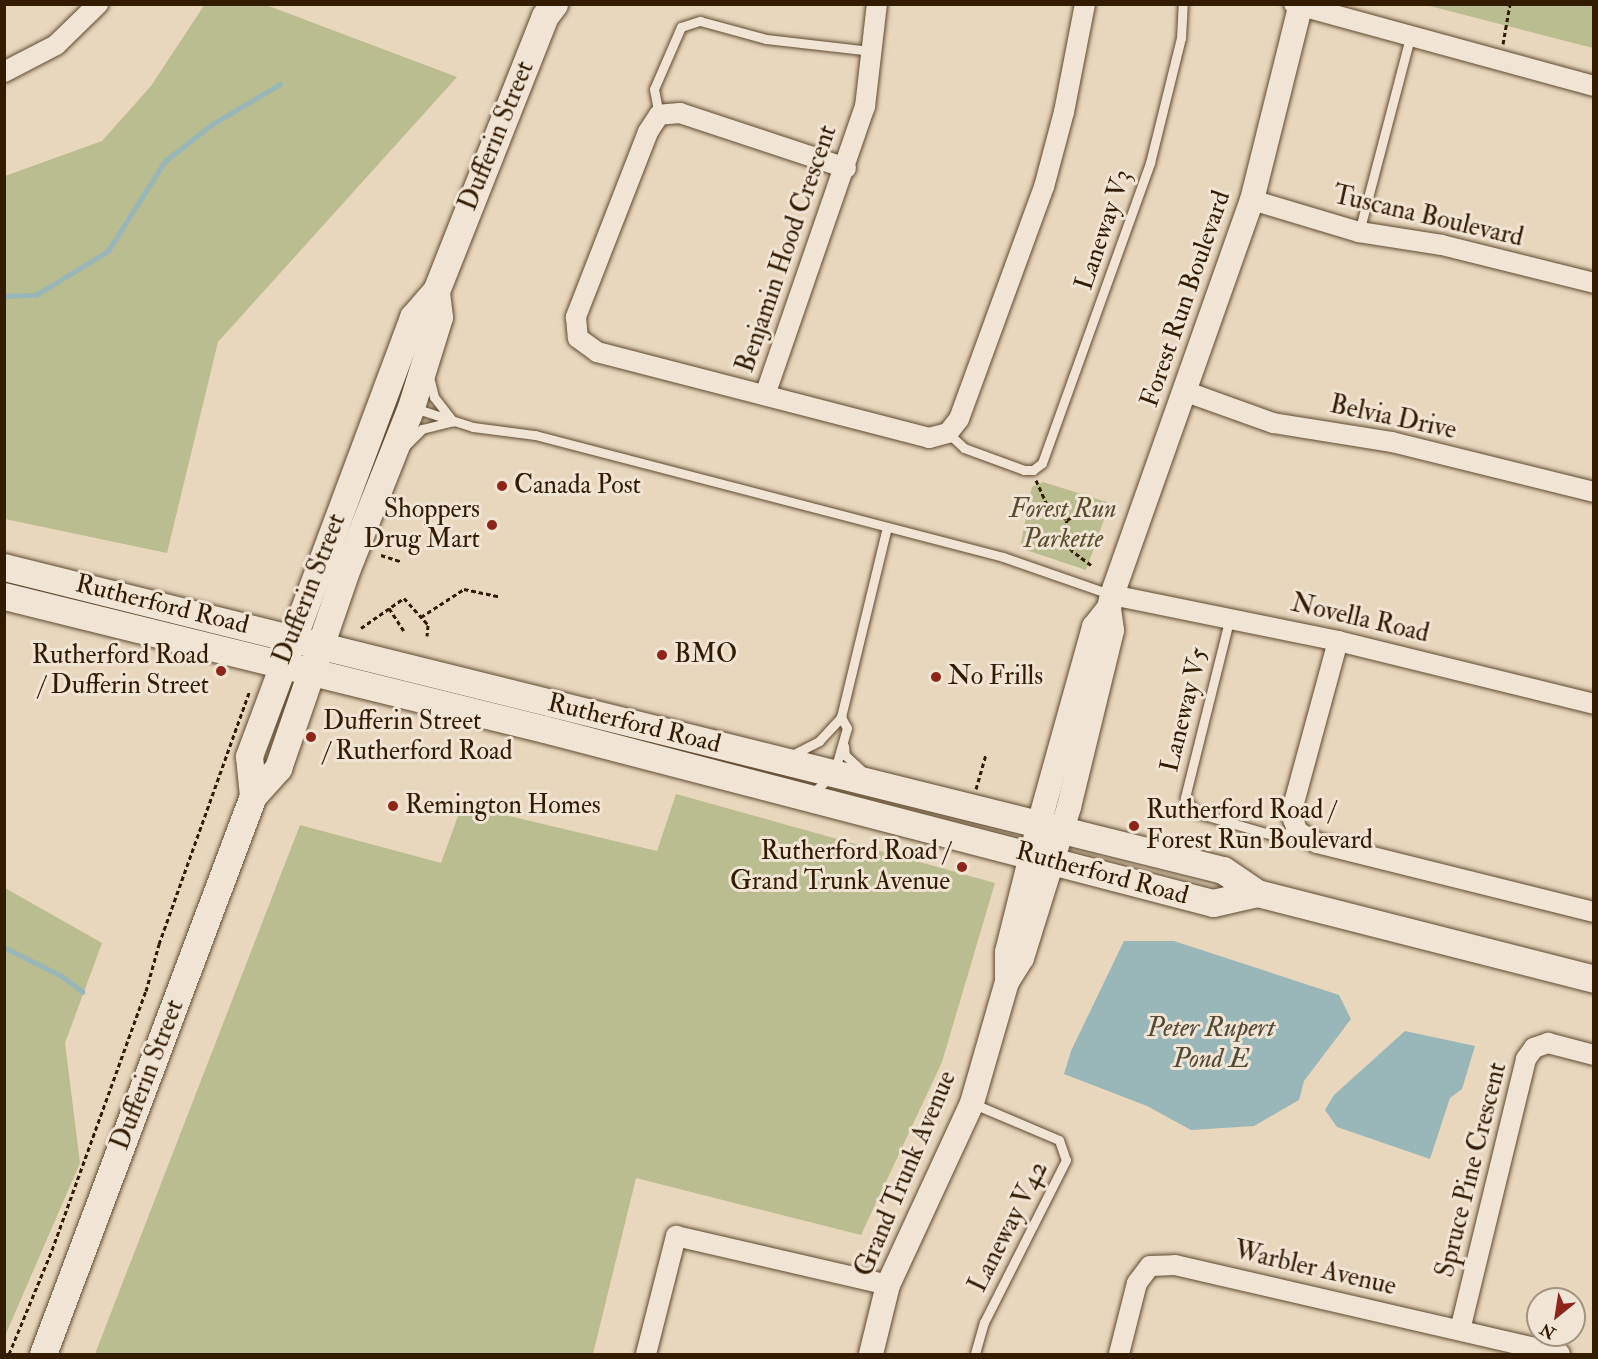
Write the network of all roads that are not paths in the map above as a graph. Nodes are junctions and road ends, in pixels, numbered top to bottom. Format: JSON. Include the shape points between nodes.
{"nodes":[{"id":1,"x":98,"y":4,"type":"edge"},
{"id":2,"x":877,"y":4,"type":"edge"},
{"id":3,"x":1085,"y":4,"type":"edge"},
{"id":4,"x":1183,"y":4,"type":"edge"},
{"id":5,"x":1298,"y":5,"type":"edge"},
{"id":6,"x":548,"y":8,"type":"edge"},
{"id":7,"x":1410,"y":37,"type":"junction"},
{"id":8,"x":872,"y":51,"type":"junction"},
{"id":9,"x":4,"y":72,"type":"edge"},
{"id":10,"x":1593,"y":86,"type":"edge"},
{"id":11,"x":658,"y":115,"type":"junction"},
{"id":12,"x":846,"y":168,"type":"junction"},
{"id":13,"x":1252,"y":200,"type":"junction"},
{"id":14,"x":1359,"y":232,"type":"junction"},
{"id":15,"x":1593,"y":283,"type":"edge"},
{"id":16,"x":436,"y":291,"type":"junction"},
{"id":17,"x":426,"y":360,"type":"junction"},
{"id":18,"x":403,"y":388,"type":"junction"},
{"id":19,"x":1184,"y":391,"type":"junction"},
{"id":20,"x":765,"y":395,"type":"junction"},
{"id":21,"x":453,"y":421,"type":"junction"},
{"id":22,"x":948,"y":434,"type":"junction"},
{"id":23,"x":391,"y":459,"type":"junction"},
{"id":24,"x":1593,"y":492,"type":"edge"},
{"id":25,"x":887,"y":527,"type":"junction"},
{"id":26,"x":4,"y":567,"type":"edge"},
{"id":27,"x":4,"y":596,"type":"edge"},
{"id":28,"x":1110,"y":602,"type":"junction"},
{"id":29,"x":1230,"y":617,"type":"junction"},
{"id":30,"x":291,"y":639,"type":"junction"},
{"id":31,"x":1338,"y":641,"type":"junction"},
{"id":32,"x":319,"y":647,"type":"junction"},
{"id":33,"x":281,"y":665,"type":"junction"},
{"id":34,"x":310,"y":674,"type":"junction"},
{"id":35,"x":1593,"y":704,"type":"edge"},
{"id":36,"x":841,"y":717,"type":"junction"},
{"id":37,"x":843,"y":742,"type":"junction"},
{"id":38,"x":776,"y":758,"type":"junction"},
{"id":39,"x":834,"y":772,"type":"junction"},
{"id":40,"x":873,"y":782,"type":"junction"},
{"id":41,"x":253,"y":796,"type":"junction"},
{"id":42,"x":808,"y":797,"type":"junction"},
{"id":43,"x":1051,"y":827,"type":"junction"},
{"id":44,"x":1298,"y":832,"type":"junction"},
{"id":45,"x":1042,"y":858,"type":"junction"},
{"id":46,"x":1257,"y":893,"type":"junction"},
{"id":47,"x":1593,"y":912,"type":"edge"},
{"id":48,"x":1593,"y":979,"type":"edge"},
{"id":49,"x":1593,"y":1055,"type":"edge"},
{"id":50,"x":972,"y":1103,"type":"junction"},
{"id":51,"x":888,"y":1285,"type":"junction"},
{"id":52,"x":1460,"y":1330,"type":"junction"},
{"id":53,"x":44,"y":1354,"type":"edge"},
{"id":54,"x":646,"y":1354,"type":"edge"},
{"id":55,"x":871,"y":1354,"type":"edge"},
{"id":56,"x":975,"y":1354,"type":"edge"},
{"id":57,"x":1119,"y":1354,"type":"edge"},
{"id":58,"x":1560,"y":1354,"type":"edge"}],
"edges":[{"from":1,"to":9,"type":"street","via":[[56,45]]},
{"from":2,"to":8,"type":"street","name":"Benjamin Hood Crescent"},
{"from":3,"to":22,"type":"street","via":[[1064,112],[1044,187],[959,419]]},
{"from":4,"to":22,"type":"lane","name":"Laneway V3","via":[[1180,38],[1150,163],[1042,463],[1033,470],[1024,470],[964,448]]},
{"from":5,"to":7,"type":"street"},
{"from":5,"to":13,"type":"street","name":"Forest Run Boulevard"},
{"from":6,"to":16,"type":"main road","name":"Dufferin Street"},
{"from":7,"to":10,"type":"street"},
{"from":7,"to":14,"type":"lane"},
{"from":8,"to":11,"type":"lane","via":[[766,39],[700,21],[681,27],[654,89]]},
{"from":8,"to":12,"type":"street","name":"Benjamin Hood Crescent","via":[[866,107]]},
{"from":11,"to":12,"type":"street","via":[[680,113]]},
{"from":11,"to":20,"type":"street","via":[[576,317],[578,338],[597,352]]},
{"from":12,"to":20,"type":"street","name":"Benjamin Hood Crescent"},
{"from":13,"to":14,"type":"street","name":"Tuscana Boulevard"},
{"from":13,"to":19,"type":"street","name":"Forest Run Boulevard"},
{"from":14,"to":15,"type":"street","name":"Tuscana Boulevard","via":[[1442,245]]},
{"from":16,"to":17,"type":"main road","name":"Dufferin Street","via":[[439,317]]},
{"from":16,"to":18,"type":"main road","name":"Dufferin Street","via":[[413,317]]},
{"from":17,"to":18,"type":"main road","name":"Dufferin Street"},
{"from":17,"to":21,"type":"lane","via":[[434,397]]},
{"from":18,"to":21,"type":"lane"},
{"from":18,"to":23,"type":"main road","name":"Dufferin Street"},
{"from":18,"to":30,"type":"main road","name":"Dufferin Street"},
{"from":19,"to":24,"type":"street","name":"Belvia Drive","via":[[1273,423],[1392,442]]},
{"from":19,"to":28,"type":"street","name":"Forest Run Boulevard"},
{"from":20,"to":22,"type":"street","name":"Benjamin Hood Crescent","via":[[930,438]]},
{"from":21,"to":23,"type":"lane","via":[[422,429]]},
{"from":21,"to":25,"type":"lane","via":[[535,435]]},
{"from":23,"to":32,"type":"main road","name":"Dufferin Street"},
{"from":25,"to":28,"type":"lane","via":[[1003,557]]},
{"from":25,"to":36,"type":"lane"},
{"from":26,"to":30,"type":"main road","name":"Rutherford Road"},
{"from":27,"to":33,"type":"main road","name":"Rutherford Road"},
{"from":28,"to":29,"type":"street","name":"Novella Road"},
{"from":28,"to":43,"type":"street","name":"Forest Run Boulevard","via":[[1112,630]]},
{"from":29,"to":31,"type":"street","name":"Novella Road"},
{"from":29,"to":44,"type":"lane","name":"Laneway V5","via":[[1185,798],[1197,813],[1272,835]]},
{"from":30,"to":32,"type":"main road","name":"Rutherford Road"},
{"from":30,"to":33,"type":"main road","name":"Dufferin Street"},
{"from":31,"to":35,"type":"street","name":"Novella Road"},
{"from":31,"to":44,"type":"street","via":[[1291,814]]},
{"from":32,"to":34,"type":"main road","name":"Dufferin Street"},
{"from":32,"to":38,"type":"main road","name":"Rutherford Road"},
{"from":33,"to":34,"type":"main road","name":"Rutherford Road"},
{"from":33,"to":41,"type":"main road","name":"Dufferin Street","via":[[249,756]]},
{"from":34,"to":41,"type":"main road","name":"Dufferin Street","via":[[278,768]]},
{"from":34,"to":42,"type":"main road","name":"Rutherford Road"},
{"from":36,"to":37,"type":"lane","via":[[848,728]]},
{"from":36,"to":38,"type":"lane","via":[[819,741],[794,755]]},
{"from":37,"to":39,"type":"lane"},
{"from":37,"to":40,"type":"lane","via":[[845,755]]},
{"from":38,"to":39,"type":"main road","name":"Rutherford Road"},
{"from":39,"to":40,"type":"main road","name":"Rutherford Road"},
{"from":39,"to":42,"type":"lane"},
{"from":40,"to":43,"type":"main road","name":"Rutherford Road"},
{"from":41,"to":53,"type":"main road","name":"Dufferin Street"},
{"from":42,"to":45,"type":"main road","name":"Rutherford Road"},
{"from":43,"to":45,"type":"street","name":"Forest Run Boulevard"},
{"from":43,"to":46,"type":"main road","name":"Rutherford Road","via":[[1223,870]]},
{"from":44,"to":47,"type":"street","via":[[1317,843]]},
{"from":45,"to":46,"type":"main road","name":"Rutherford Road","via":[[1214,903]]},
{"from":45,"to":50,"type":"street","name":"Grand Trunk Avenue","via":[[1007,952],[1007,982]]},
{"from":46,"to":48,"type":"main road","name":"Rutherford Road"},
{"from":49,"to":52,"type":"street","name":"Spruce Pine Crescent","via":[[1548,1043],[1534,1048],[1526,1059]]},
{"from":50,"to":51,"type":"street","name":"Grand Trunk Avenue"},
{"from":50,"to":56,"type":"lane","name":"Laneway V42","via":[[1059,1140],[1066,1160],[984,1322]]},
{"from":51,"to":54,"type":"street","via":[[675,1236]]},
{"from":51,"to":55,"type":"street","name":"Grand Trunk Avenue"},
{"from":52,"to":57,"type":"street","name":"Warbler Avenue","via":[[1175,1265],[1150,1266],[1137,1283]]},
{"from":52,"to":58,"type":"street","name":"Warbler Avenue"}]}
